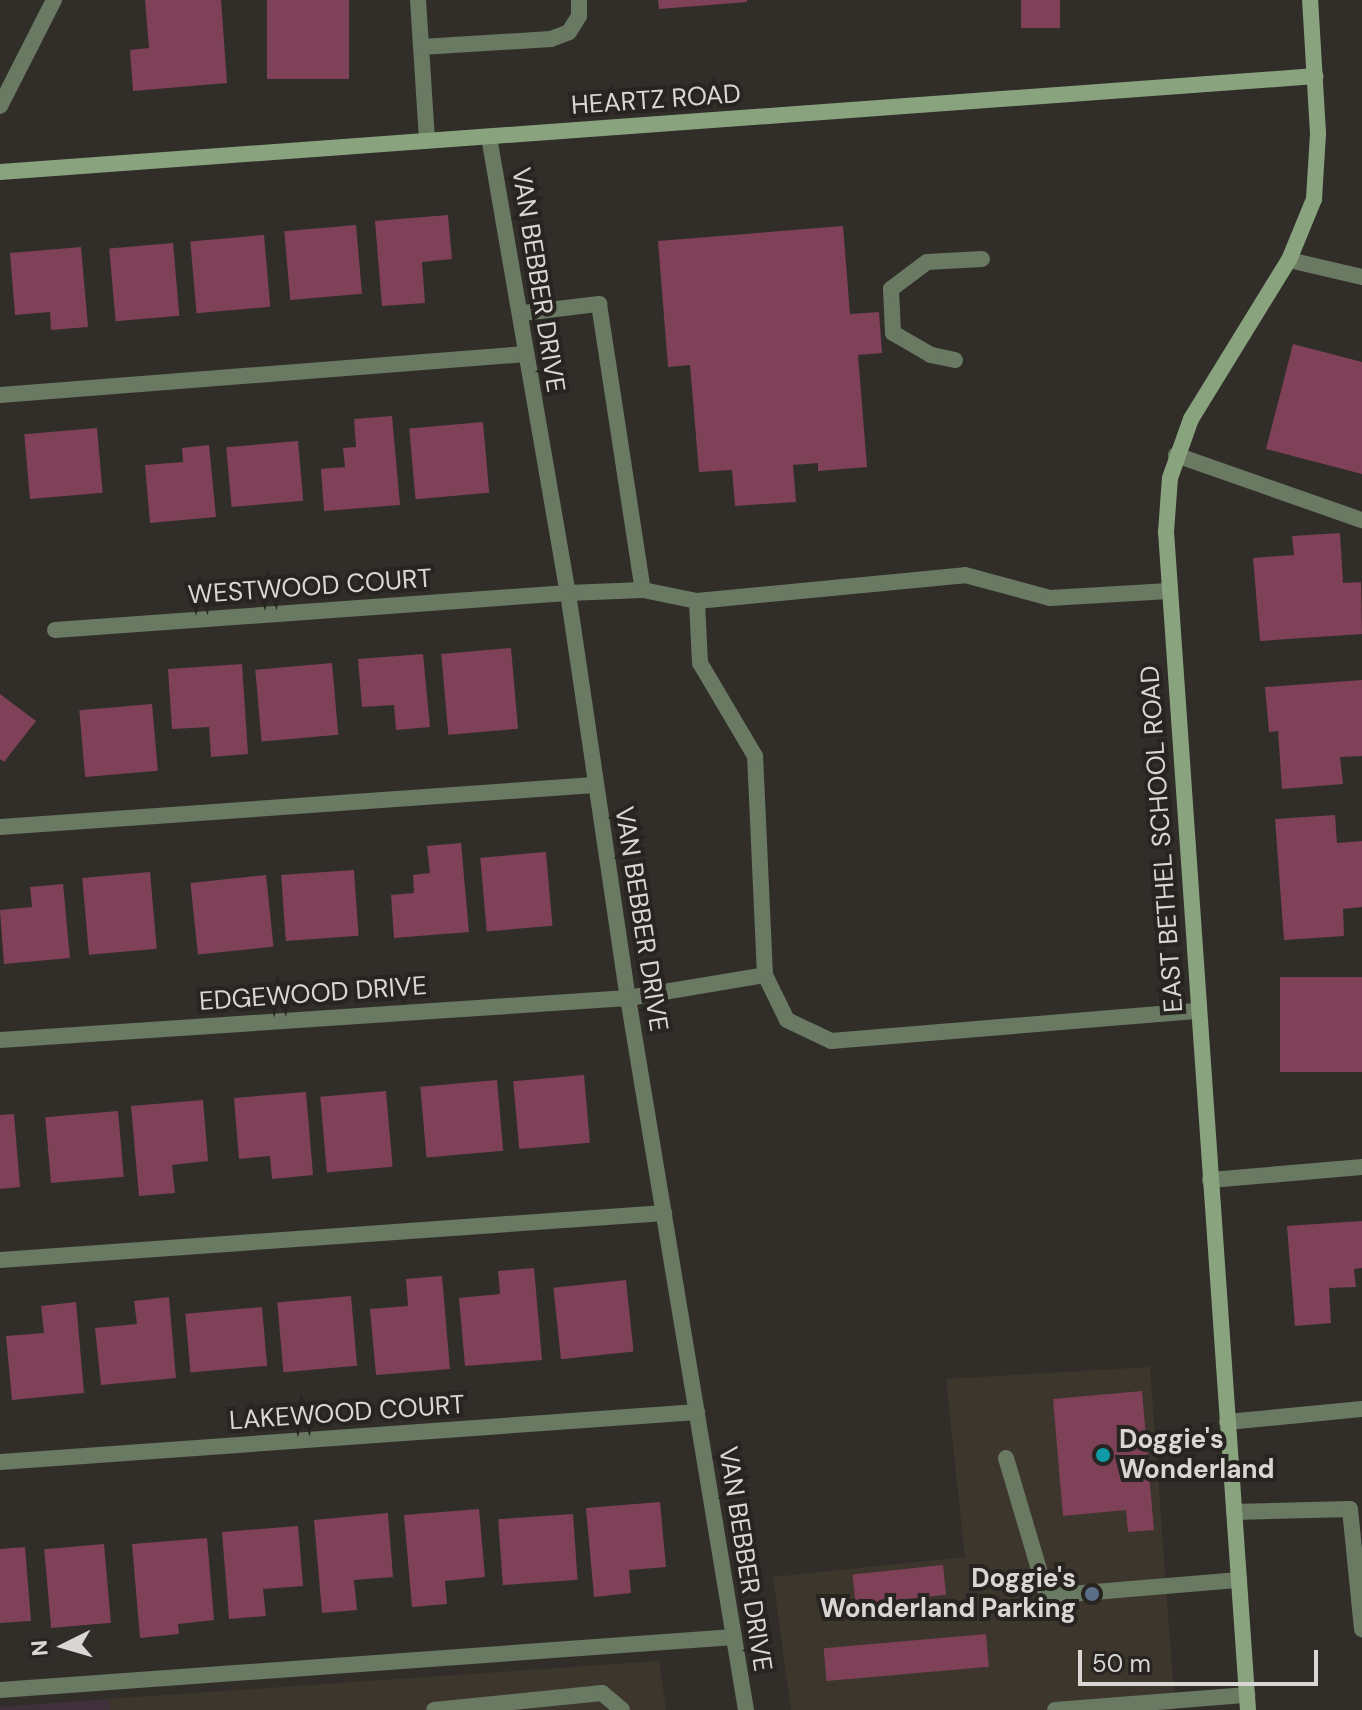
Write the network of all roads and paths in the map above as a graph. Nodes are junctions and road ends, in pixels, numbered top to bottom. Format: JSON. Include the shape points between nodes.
{"nodes":[{"id":1,"x":54,"y":0,"type":"edge"},
{"id":2,"x":418,"y":0,"type":"edge"},
{"id":3,"x":579,"y":0,"type":"edge"},
{"id":4,"x":1310,"y":0,"type":"edge"},
{"id":5,"x":421,"y":47,"type":"junction"},
{"id":6,"x":1316,"y":76,"type":"junction"},
{"id":7,"x":0,"y":106,"type":"edge"},
{"id":8,"x":489,"y":137,"type":"junction"},
{"id":9,"x":427,"y":141,"type":"junction"},
{"id":10,"x":0,"y":172,"type":"edge"},
{"id":11,"x":982,"y":259,"type":"dead end"},
{"id":12,"x":1289,"y":260,"type":"junction"},
{"id":13,"x":1362,"y":277,"type":"edge"},
{"id":14,"x":523,"y":313,"type":"junction"},
{"id":15,"x":526,"y":354,"type":"junction"},
{"id":16,"x":955,"y":360,"type":"dead end"},
{"id":17,"x":0,"y":395,"type":"edge"},
{"id":18,"x":1176,"y":455,"type":"junction"},
{"id":19,"x":1362,"y":520,"type":"edge"},
{"id":20,"x":643,"y":590,"type":"junction"},
{"id":21,"x":1169,"y":591,"type":"junction"},
{"id":22,"x":568,"y":593,"type":"junction"},
{"id":23,"x":697,"y":601,"type":"junction"},
{"id":24,"x":55,"y":630,"type":"dead end"},
{"id":25,"x":595,"y":785,"type":"junction"},
{"id":26,"x":0,"y":827,"type":"edge"},
{"id":27,"x":765,"y":975,"type":"junction"},
{"id":28,"x":628,"y":998,"type":"junction"},
{"id":29,"x":1199,"y":1011,"type":"junction"},
{"id":30,"x":0,"y":1040,"type":"edge"},
{"id":31,"x":1362,"y":1167,"type":"edge"},
{"id":32,"x":1210,"y":1180,"type":"junction"},
{"id":33,"x":664,"y":1213,"type":"junction"},
{"id":34,"x":0,"y":1260,"type":"edge"},
{"id":35,"x":1362,"y":1409,"type":"edge"},
{"id":36,"x":697,"y":1412,"type":"junction"},
{"id":37,"x":1227,"y":1422,"type":"junction"},
{"id":38,"x":1006,"y":1458,"type":"dead end"},
{"id":39,"x":0,"y":1462,"type":"edge"},
{"id":40,"x":1234,"y":1512,"type":"junction"},
{"id":41,"x":1239,"y":1580,"type":"junction"},
{"id":42,"x":1362,"y":1629,"type":"edge"},
{"id":43,"x":734,"y":1637,"type":"junction"},
{"id":44,"x":0,"y":1690,"type":"edge"},
{"id":45,"x":1248,"y":1702,"type":"edge"},
{"id":46,"x":1169,"y":1706,"type":"edge"},
{"id":47,"x":486,"y":1707,"type":"edge"},
{"id":48,"x":434,"y":1710,"type":"edge"},
{"id":49,"x":622,"y":1710,"type":"edge"},
{"id":50,"x":746,"y":1710,"type":"edge"},
{"id":51,"x":1055,"y":1710,"type":"edge"}],
"edges":[{"from":1,"to":7,"type":"street"},
{"from":2,"to":5,"type":"street"},
{"from":3,"to":5,"type":"street","via":[[579,16],[569,32],[551,39]]},
{"from":4,"to":6,"type":"street","name":"EAST BETHEL SCHOOL ROAD"},
{"from":5,"to":9,"type":"street"},
{"from":6,"to":8,"type":"street","name":"HEARTZ ROAD"},
{"from":6,"to":12,"type":"street","name":"EAST BETHEL SCHOOL ROAD","via":[[1314,199]]},
{"from":8,"to":9,"type":"street","name":"HEARTZ ROAD"},
{"from":8,"to":14,"type":"street","name":"VAN BEBBER DRIVE"},
{"from":9,"to":10,"type":"street","name":"HEARTZ ROAD"},
{"from":11,"to":16,"type":"street","via":[[927,262],[891,289],[893,333],[931,355]]},
{"from":12,"to":13,"type":"street"},
{"from":12,"to":18,"type":"street","name":"EAST BETHEL SCHOOL ROAD","via":[[1219,369]]},
{"from":14,"to":15,"type":"street","name":"VAN BEBBER DRIVE"},
{"from":14,"to":20,"type":"street","via":[[599,304]]},
{"from":15,"to":17,"type":"street"},
{"from":15,"to":22,"type":"street","name":"VAN BEBBER DRIVE"},
{"from":18,"to":19,"type":"street"},
{"from":18,"to":21,"type":"street","name":"EAST BETHEL SCHOOL ROAD","via":[[1166,532]]},
{"from":20,"to":22,"type":"street","name":"WESTWOOD COURT"},
{"from":20,"to":23,"type":"street","name":"WESTWOOD COURT"},
{"from":21,"to":23,"type":"street","name":"WESTWOOD COURT","via":[[1050,598],[965,575]]},
{"from":21,"to":29,"type":"street","name":"EAST BETHEL SCHOOL ROAD"},
{"from":22,"to":24,"type":"street","name":"WESTWOOD COURT"},
{"from":22,"to":25,"type":"street","name":"VAN BEBBER DRIVE"},
{"from":23,"to":27,"type":"street","via":[[700,663],[755,756]]},
{"from":25,"to":26,"type":"street"},
{"from":25,"to":28,"type":"street","name":"VAN BEBBER DRIVE"},
{"from":27,"to":28,"type":"street","name":"EDGEWOOD DRIVE"},
{"from":27,"to":29,"type":"street","via":[[787,1020],[831,1041]]},
{"from":28,"to":30,"type":"street","name":"EDGEWOOD DRIVE"},
{"from":28,"to":33,"type":"street","name":"VAN BEBBER DRIVE"},
{"from":29,"to":32,"type":"street","name":"EAST BETHEL SCHOOL ROAD"},
{"from":31,"to":32,"type":"street"},
{"from":32,"to":37,"type":"street","name":"EAST BETHEL SCHOOL ROAD"},
{"from":33,"to":34,"type":"street"},
{"from":33,"to":36,"type":"street","name":"VAN BEBBER DRIVE"},
{"from":35,"to":37,"type":"street"},
{"from":36,"to":39,"type":"street","name":"LAKEWOOD COURT"},
{"from":36,"to":43,"type":"street","name":"VAN BEBBER DRIVE"},
{"from":37,"to":40,"type":"street","name":"EAST BETHEL SCHOOL ROAD"},
{"from":38,"to":41,"type":"street","via":[[1047,1596]]},
{"from":40,"to":41,"type":"street","name":"EAST BETHEL SCHOOL ROAD"},
{"from":40,"to":42,"type":"street","via":[[1350,1509]]},
{"from":41,"to":45,"type":"street","name":"EAST BETHEL SCHOOL ROAD"},
{"from":43,"to":44,"type":"street"},
{"from":43,"to":50,"type":"street","name":"VAN BEBBER DRIVE"},
{"from":45,"to":46,"type":"street"},
{"from":46,"to":51,"type":"street"},
{"from":47,"to":48,"type":"street"},
{"from":47,"to":49,"type":"street","via":[[602,1693]]}]}
